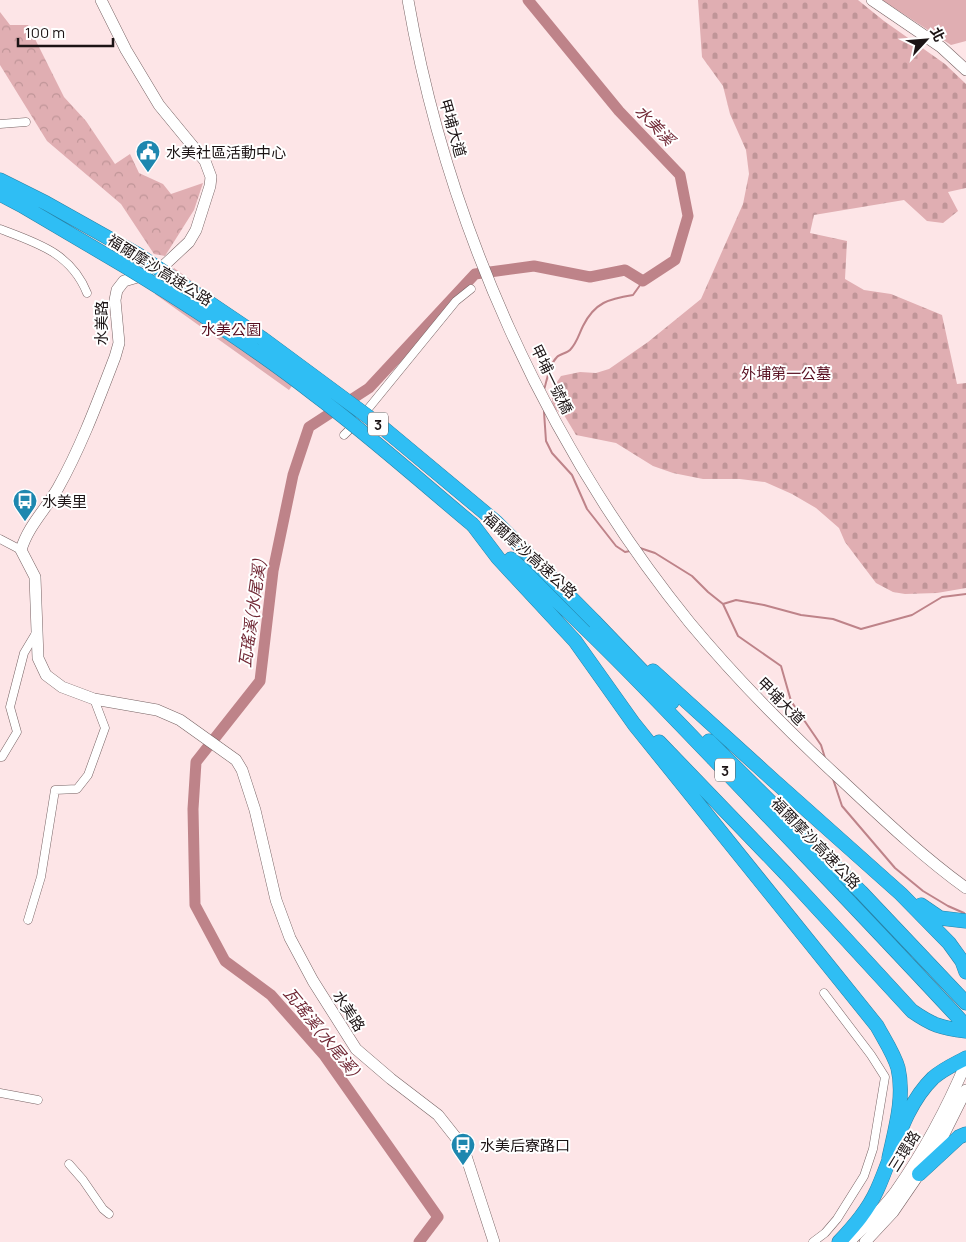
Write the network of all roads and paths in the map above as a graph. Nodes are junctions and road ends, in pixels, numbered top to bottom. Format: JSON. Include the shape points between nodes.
{"nodes":[{"id":1,"x":101,"y":0,"type":"edge"},
{"id":2,"x":408,"y":0,"type":"edge"},
{"id":3,"x":872,"y":0,"type":"edge"},
{"id":4,"x":966,"y":70,"type":"edge"},
{"id":5,"x":26,"y":122,"type":"dead end"},
{"id":6,"x":0,"y":124,"type":"edge"},
{"id":7,"x":0,"y":180,"type":"edge"},
{"id":8,"x":0,"y":194,"type":"edge"},
{"id":9,"x":0,"y":229,"type":"edge"},
{"id":10,"x":482,"y":260,"type":"joint"},
{"id":11,"x":471,"y":289,"type":"dead end"},
{"id":12,"x":87,"y":293,"type":"dead end"},
{"id":13,"x":344,"y":435,"type":"dead end"},
{"id":14,"x":606,"y":505,"type":"joint"},
{"id":15,"x":473,"y":525,"type":"junction"},
{"id":16,"x":0,"y":539,"type":"edge"},
{"id":17,"x":21,"y":550,"type":"junction"},
{"id":18,"x":595,"y":622,"type":"junction"},
{"id":19,"x":37,"y":631,"type":"junction"},
{"id":20,"x":607,"y":688,"type":"junction"},
{"id":21,"x":94,"y":699,"type":"junction"},
{"id":22,"x":0,"y":757,"type":"edge"},
{"id":23,"x":875,"y":870,"type":"junction"},
{"id":24,"x":966,"y":888,"type":"edge"},
{"id":25,"x":28,"y":920,"type":"dead end"},
{"id":26,"x":966,"y":921,"type":"edge"},
{"id":27,"x":966,"y":972,"type":"edge"},
{"id":28,"x":824,"y":993,"type":"dead end"},
{"id":29,"x":966,"y":1003,"type":"edge"},
{"id":30,"x":966,"y":1026,"type":"edge"},
{"id":31,"x":966,"y":1032,"type":"edge"},
{"id":32,"x":966,"y":1058,"type":"edge"},
{"id":33,"x":966,"y":1063,"type":"edge"},
{"id":34,"x":966,"y":1090,"type":"edge"},
{"id":35,"x":0,"y":1093,"type":"edge"},
{"id":36,"x":38,"y":1100,"type":"dead end"},
{"id":37,"x":966,"y":1134,"type":"edge"},
{"id":38,"x":889,"y":1158,"type":"junction"},
{"id":39,"x":69,"y":1164,"type":"dead end"},
{"id":40,"x":919,"y":1174,"type":"junction"},
{"id":41,"x":109,"y":1214,"type":"dead end"},
{"id":42,"x":494,"y":1242,"type":"edge"},
{"id":43,"x":813,"y":1242,"type":"edge"},
{"id":44,"x":839,"y":1242,"type":"edge"},
{"id":45,"x":849,"y":1242,"type":"edge"},
{"id":46,"x":865,"y":1242,"type":"edge"}],
"edges":[{"from":1,"to":17,"type":"street","name":"水美路","via":[[159,105],[205,161],[211,177],[210,186],[190,242],[158,271],[132,278],[117,290],[119,343],[115,357],[74,457],[58,488],[24,538]]},
{"from":2,"to":10,"type":"street","name":"甲埔大道","via":[[434,118]]},
{"from":3,"to":4,"type":"street","via":[[941,47]]},
{"from":5,"to":6,"type":"street"},
{"from":7,"to":18,"type":"highway","name":"福爾摩沙高速公路","number":"3","bridge":true,"via":[[137,254],[263,339],[382,427],[496,522]]},
{"from":8,"to":15,"type":"highway","name":"福爾摩沙高速公路","number":"3","bridge":true,"via":[[175,297],[314,393]]},
{"from":9,"to":12,"type":"street","via":[[62,256]]},
{"from":10,"to":14,"type":"street","name":"甲埔一號橋","via":[[514,338],[559,427]]},
{"from":11,"to":13,"type":"street","via":[[456,301]]},
{"from":14,"to":24,"type":"street","name":"甲埔大道","via":[[685,616],[760,702],[911,845]]},
{"from":15,"to":20,"type":"highway","via":[[498,558],[575,641]]},
{"from":15,"to":30,"type":"highway","name":"福爾摩沙高速公路","number":"3","via":[[545,590],[673,716]]},
{"from":16,"to":17,"type":"street"},
{"from":17,"to":19,"type":"street","via":[[35,577]]},
{"from":18,"to":23,"type":"highway"},
{"from":18,"to":29,"type":"highway","name":"福爾摩沙高速公路","number":"3"},
{"from":19,"to":21,"type":"street","via":[[38,658],[46,674],[62,687]]},
{"from":19,"to":22,"type":"street","via":[[24,653],[10,707],[17,732]]},
{"from":20,"to":31,"type":"highway","via":[[912,1011],[940,1028]]},
{"from":20,"to":38,"type":"highway","via":[[877,1026],[898,1068],[900,1086]]},
{"from":21,"to":25,"type":"street","via":[[105,728],[88,775],[77,789],[55,790],[41,877]]},
{"from":21,"to":42,"type":"street","name":"水美路","via":[[157,710],[180,720],[236,760],[255,810],[276,900],[290,938],[313,982],[356,1049],[438,1115],[457,1139],[466,1156]]},
{"from":23,"to":26,"type":"highway","via":[[940,918]]},
{"from":23,"to":27,"type":"highway","via":[[949,943]]},
{"from":28,"to":43,"type":"street","via":[[872,1054],[885,1076],[873,1149],[864,1176],[837,1219]]},
{"from":32,"to":38,"type":"highway","via":[[940,1073],[922,1091]]},
{"from":33,"to":45,"type":"street","name":"三環路","via":[[939,1121],[895,1192]]},
{"from":34,"to":40,"type":"street","name":"三環路"},
{"from":35,"to":36,"type":"street"},
{"from":37,"to":40,"type":"highway"},
{"from":38,"to":44,"type":"highway","via":[[864,1214]]},
{"from":39,"to":41,"type":"street"},
{"from":40,"to":46,"type":"street","name":"三環路","via":[[893,1212]]}]}
